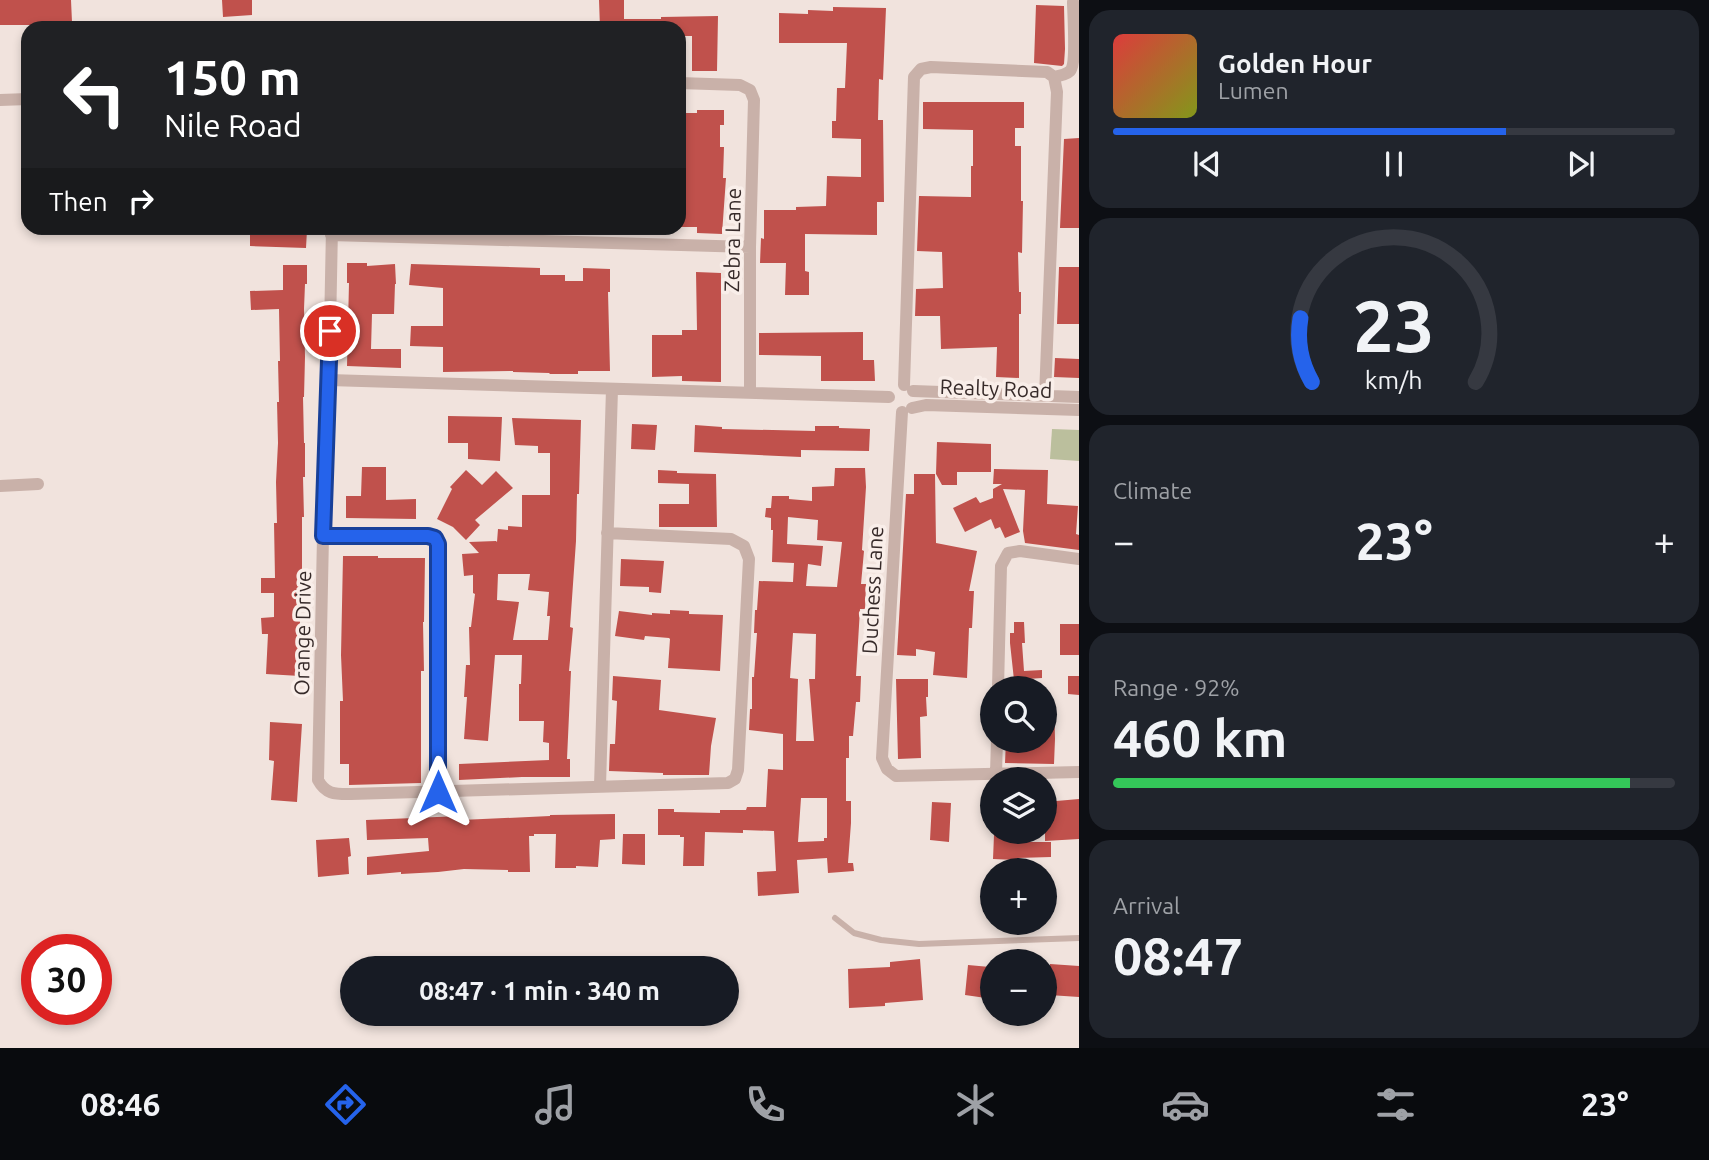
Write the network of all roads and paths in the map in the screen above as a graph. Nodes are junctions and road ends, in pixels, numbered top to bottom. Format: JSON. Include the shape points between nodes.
{"nodes":[{"id":1,"x":1073,"y":2,"type":"edge"},
{"id":2,"x":1054,"y":77,"type":"junction"},
{"id":3,"x":686,"y":83,"type":"edge"},
{"id":4,"x":21,"y":99,"type":"edge"},
{"id":5,"x":0,"y":100,"type":"edge"},
{"id":6,"x":331,"y":235,"type":"edge"},
{"id":7,"x":436,"y":235,"type":"edge"},
{"id":8,"x":750,"y":247,"type":"junction"},
{"id":9,"x":329,"y":380,"type":"junction"},
{"id":10,"x":909,"y":388,"type":"junction"},
{"id":11,"x":612,"y":389,"type":"junction"},
{"id":12,"x":750,"y":392,"type":"junction"},
{"id":13,"x":1045,"y":396,"type":"junction"},
{"id":14,"x":889,"y":397,"type":"junction"},
{"id":15,"x":1079,"y":397,"type":"edge"},
{"id":16,"x":907,"y":410,"type":"junction"},
{"id":17,"x":1079,"y":410,"type":"edge"},
{"id":18,"x":38,"y":484,"type":"dead end"},
{"id":19,"x":0,"y":486,"type":"edge"},
{"id":20,"x":607,"y":533,"type":"junction"},
{"id":21,"x":323,"y":536,"type":"junction"},
{"id":22,"x":1079,"y":559,"type":"edge"},
{"id":23,"x":998,"y":676,"type":"edge"},
{"id":24,"x":1057,"y":772,"type":"edge"},
{"id":25,"x":1079,"y":772,"type":"edge"},
{"id":26,"x":980,"y":773,"type":"edge"},
{"id":27,"x":600,"y":786,"type":"junction"},
{"id":28,"x":438,"y":792,"type":"junction"},
{"id":29,"x":835,"y":918,"type":"dead end"},
{"id":30,"x":1079,"y":938,"type":"edge"}],
"edges":[{"from":1,"to":2,"type":"street","via":[[1072,68]]},
{"from":2,"to":10,"type":"street","via":[[1047,72],[931,67],[914,77]]},
{"from":2,"to":13,"type":"street"},
{"from":3,"to":8,"type":"street","name":"Zebra Lane","via":[[740,85],[750,90],[754,100]]},
{"from":4,"to":5,"type":"street"},
{"from":6,"to":9,"type":"street","name":"Orange Drive"},
{"from":7,"to":8,"type":"street"},
{"from":8,"to":12,"type":"street","name":"Zebra Lane"},
{"from":9,"to":11,"type":"street"},
{"from":9,"to":21,"type":"street","name":"Orange Drive"},
{"from":10,"to":13,"type":"street","name":"Realty Road"},
{"from":10,"to":14,"type":"street","via":[[897,387]]},
{"from":10,"to":16,"type":"street","via":[[916,400]]},
{"from":11,"to":12,"type":"street"},
{"from":11,"to":20,"type":"street"},
{"from":12,"to":14,"type":"street"},
{"from":13,"to":15,"type":"street","name":"Realty Road"},
{"from":14,"to":16,"type":"street","via":[[895,410]]},
{"from":16,"to":17,"type":"street","name":"Realty Road","via":[[926,405]]},
{"from":16,"to":26,"type":"street","name":"Duchess Lane","via":[[882,758],[896,776]]},
{"from":18,"to":19,"type":"street"},
{"from":20,"to":27,"type":"street"},
{"from":20,"to":27,"type":"street","via":[[731,539],[744,546],[749,559],[735,779],[727,783]]},
{"from":21,"to":28,"type":"street","via":[[428,536],[438,544]]},
{"from":21,"to":28,"type":"street","name":"Orange Drive","via":[[318,780],[332,794]]},
{"from":22,"to":23,"type":"street","via":[[1020,551],[1009,554],[1001,566]]},
{"from":24,"to":25,"type":"street"},
{"from":27,"to":28,"type":"street"},
{"from":29,"to":30,"type":"lane","via":[[854,933],[919,944]]}]}
